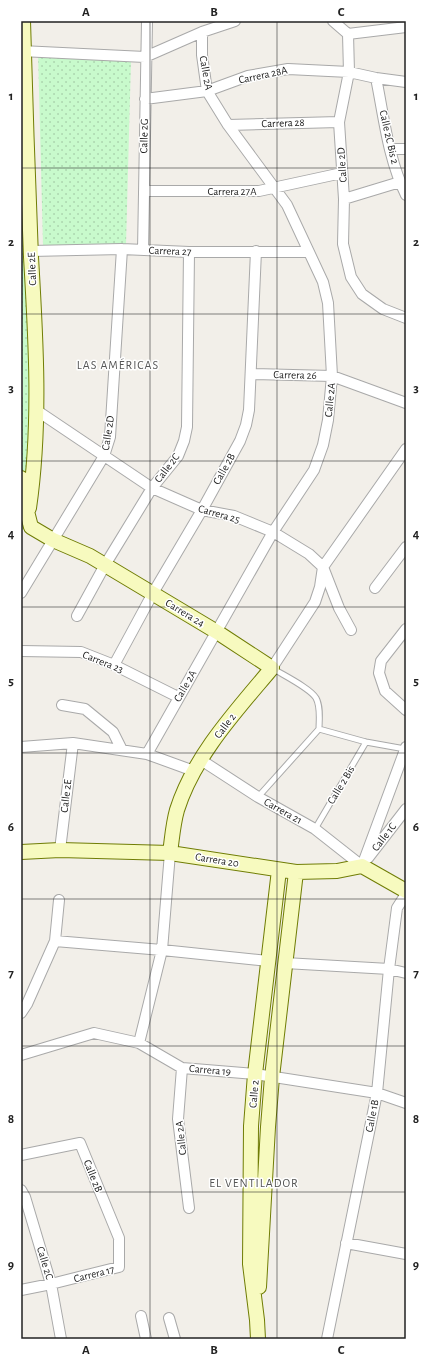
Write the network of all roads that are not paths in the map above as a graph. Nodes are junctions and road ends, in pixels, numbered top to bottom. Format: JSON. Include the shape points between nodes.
{"nodes":[{"id":1,"x":23,"y":21,"type":"edge"},
{"id":2,"x":146,"y":21,"type":"edge"},
{"id":3,"x":236,"y":21,"type":"edge"},
{"id":4,"x":333,"y":21,"type":"edge"},
{"id":5,"x":406,"y":27,"type":"edge"},
{"id":6,"x":202,"y":32,"type":"junction"},
{"id":7,"x":348,"y":34,"type":"junction"},
{"id":8,"x":22,"y":51,"type":"edge"},
{"id":9,"x":145,"y":57,"type":"junction"},
{"id":10,"x":350,"y":72,"type":"junction"},
{"id":11,"x":376,"y":78,"type":"junction"},
{"id":12,"x":406,"y":82,"type":"edge"},
{"id":13,"x":207,"y":91,"type":"junction"},
{"id":14,"x":145,"y":99,"type":"junction"},
{"id":15,"x":338,"y":122,"type":"junction"},
{"id":16,"x":228,"y":124,"type":"junction"},
{"id":17,"x":390,"y":149,"type":"junction"},
{"id":18,"x":406,"y":149,"type":"edge"},
{"id":19,"x":342,"y":173,"type":"junction"},
{"id":20,"x":400,"y":182,"type":"junction"},
{"id":21,"x":275,"y":188,"type":"junction"},
{"id":22,"x":144,"y":191,"type":"junction"},
{"id":23,"x":406,"y":195,"type":"edge"},
{"id":24,"x":344,"y":199,"type":"junction"},
{"id":25,"x":122,"y":249,"type":"junction"},
{"id":26,"x":143,"y":250,"type":"junction"},
{"id":27,"x":31,"y":251,"type":"junction"},
{"id":28,"x":256,"y":251,"type":"junction"},
{"id":29,"x":189,"y":252,"type":"junction"},
{"id":30,"x":308,"y":252,"type":"junction"},
{"id":31,"x":406,"y":318,"type":"edge"},
{"id":32,"x":251,"y":374,"type":"junction"},
{"id":33,"x":332,"y":376,"type":"junction"},
{"id":34,"x":406,"y":403,"type":"edge"},
{"id":35,"x":36,"y":410,"type":"junction"},
{"id":36,"x":406,"y":449,"type":"edge"},
{"id":37,"x":104,"y":456,"type":"junction"},
{"id":38,"x":21,"y":478,"type":"edge"},
{"id":39,"x":152,"y":488,"type":"junction"},
{"id":40,"x":202,"y":510,"type":"junction"},
{"id":41,"x":27,"y":525,"type":"edge"},
{"id":42,"x":272,"y":532,"type":"junction"},
{"id":43,"x":53,"y":540,"type":"junction"},
{"id":44,"x":406,"y":547,"type":"edge"},
{"id":45,"x":105,"y":565,"type":"junction"},
{"id":46,"x":323,"y":567,"type":"junction"},
{"id":47,"x":375,"y":588,"type":"dead end"},
{"id":48,"x":21,"y":593,"type":"edge"},
{"id":49,"x":153,"y":593,"type":"junction"},
{"id":50,"x":77,"y":616,"type":"dead end"},
{"id":51,"x":406,"y":629,"type":"edge"},
{"id":52,"x":351,"y":630,"type":"dead end"},
{"id":53,"x":217,"y":632,"type":"junction"},
{"id":54,"x":21,"y":651,"type":"edge"},
{"id":55,"x":114,"y":665,"type":"junction"},
{"id":56,"x":272,"y":668,"type":"junction"},
{"id":57,"x":178,"y":697,"type":"junction"},
{"id":58,"x":62,"y":705,"type":"dead end"},
{"id":59,"x":406,"y":710,"type":"edge"},
{"id":60,"x":319,"y":730,"type":"junction"},
{"id":61,"x":366,"y":742,"type":"junction"},
{"id":62,"x":73,"y":743,"type":"junction"},
{"id":63,"x":21,"y":747,"type":"edge"},
{"id":64,"x":406,"y":748,"type":"edge"},
{"id":65,"x":122,"y":750,"type":"junction"},
{"id":66,"x":147,"y":754,"type":"junction"},
{"id":67,"x":197,"y":765,"type":"junction"},
{"id":68,"x":258,"y":797,"type":"junction"},
{"id":69,"x":406,"y":809,"type":"edge"},
{"id":70,"x":315,"y":829,"type":"junction"},
{"id":71,"x":60,"y":850,"type":"junction"},
{"id":72,"x":21,"y":852,"type":"edge"},
{"id":73,"x":170,"y":853,"type":"junction"},
{"id":74,"x":362,"y":866,"type":"junction"},
{"id":75,"x":279,"y":870,"type":"junction"},
{"id":76,"x":296,"y":872,"type":"junction"},
{"id":77,"x":406,"y":892,"type":"edge"},
{"id":78,"x":59,"y":900,"type":"dead end"},
{"id":79,"x":55,"y":941,"type":"junction"},
{"id":80,"x":162,"y":950,"type":"junction"},
{"id":81,"x":268,"y":961,"type":"junction"},
{"id":82,"x":285,"y":963,"type":"junction"},
{"id":83,"x":389,"y":969,"type":"junction"},
{"id":84,"x":406,"y":973,"type":"edge"},
{"id":85,"x":21,"y":1012,"type":"edge"},
{"id":86,"x":139,"y":1043,"type":"junction"},
{"id":87,"x":21,"y":1055,"type":"edge"},
{"id":88,"x":182,"y":1068,"type":"junction"},
{"id":89,"x":255,"y":1074,"type":"junction"},
{"id":90,"x":272,"y":1077,"type":"junction"},
{"id":91,"x":377,"y":1093,"type":"junction"},
{"id":92,"x":406,"y":1103,"type":"edge"},
{"id":93,"x":21,"y":1155,"type":"edge"},
{"id":94,"x":21,"y":1190,"type":"edge"},
{"id":95,"x":189,"y":1208,"type":"dead end"},
{"id":96,"x":346,"y":1244,"type":"junction"},
{"id":97,"x":406,"y":1254,"type":"edge"},
{"id":98,"x":119,"y":1267,"type":"joint"},
{"id":99,"x":51,"y":1284,"type":"junction"},
{"id":100,"x":21,"y":1290,"type":"edge"},
{"id":101,"x":141,"y":1316,"type":"dead end"},
{"id":102,"x":169,"y":1318,"type":"dead end"},
{"id":103,"x":257,"y":1320,"type":"junction"},
{"id":104,"x":61,"y":1339,"type":"edge"},
{"id":105,"x":146,"y":1339,"type":"edge"},
{"id":106,"x":175,"y":1339,"type":"edge"},
{"id":107,"x":258,"y":1339,"type":"edge"},
{"id":108,"x":327,"y":1339,"type":"edge"}],
"edges":[{"from":1,"to":8,"type":"street","name":"Calle 2E"},
{"from":2,"to":9,"type":"street","name":"Calle 2G"},
{"from":3,"to":6,"type":"street"},
{"from":4,"to":7,"type":"street"},
{"from":5,"to":7,"type":"street"},
{"from":6,"to":9,"type":"street"},
{"from":6,"to":13,"type":"street","name":"Calle 2A"},
{"from":7,"to":10,"type":"street","name":"Calle 2D"},
{"from":8,"to":9,"type":"street"},
{"from":8,"to":27,"type":"street","name":"Calle 2E"},
{"from":9,"to":14,"type":"street","name":"Calle 2G"},
{"from":10,"to":11,"type":"street","name":"Carrera 28A"},
{"from":10,"to":13,"type":"street","name":"Carrera 28A","via":[[288,68],[248,76]]},
{"from":10,"to":15,"type":"street","name":"Calle 2D"},
{"from":11,"to":12,"type":"street","name":"Carrera 28A"},
{"from":11,"to":17,"type":"street","name":"Calle 2C Bis 2"},
{"from":13,"to":14,"type":"street","name":"Carrera 28A"},
{"from":13,"to":16,"type":"street","name":"Calle 2A"},
{"from":14,"to":22,"type":"street","name":"Calle 2G"},
{"from":15,"to":16,"type":"street","name":"Carrera 28"},
{"from":15,"to":19,"type":"street","name":"Calle 2D"},
{"from":16,"to":21,"type":"street","name":"Calle 2A"},
{"from":17,"to":18,"type":"street"},
{"from":17,"to":20,"type":"street","name":"Calle 2C Bis 2"},
{"from":19,"to":21,"type":"street","name":"Carrera 27A"},
{"from":19,"to":24,"type":"street","name":"Calle 2D"},
{"from":20,"to":23,"type":"street","name":"Calle 2C Bis 2"},
{"from":20,"to":24,"type":"street"},
{"from":21,"to":22,"type":"street","name":"Carrera 27A","via":[[259,191]]},
{"from":21,"to":30,"type":"street","name":"Calle 2A","via":[[287,205]]},
{"from":22,"to":26,"type":"street","name":"Calle 2G"},
{"from":24,"to":31,"type":"street","name":"Calle 2D","via":[[343,244],[351,277],[362,294],[383,309]]},
{"from":25,"to":26,"type":"street","name":"Carrera 27"},
{"from":25,"to":27,"type":"street","name":"Carrera 27"},
{"from":25,"to":37,"type":"street","name":"Calle 2D","via":[[110,437]]},
{"from":26,"to":29,"type":"street","name":"Carrera 27"},
{"from":27,"to":35,"type":"street","name":"Calle 2E"},
{"from":28,"to":29,"type":"street","name":"Carrera 27"},
{"from":28,"to":30,"type":"street","name":"Carrera 27"},
{"from":28,"to":32,"type":"street","name":"Calle 2B"},
{"from":29,"to":39,"type":"street","name":"Calle 2C","via":[[187,427],[178,456]]},
{"from":30,"to":33,"type":"street","name":"Calle 2A","via":[[323,282],[328,303]]},
{"from":32,"to":33,"type":"street","name":"Carrera 26"},
{"from":32,"to":40,"type":"street","name":"Calle 2B","via":[[246,426]]},
{"from":33,"to":34,"type":"street","name":"Carrera 26"},
{"from":33,"to":42,"type":"street","name":"Calle 2A","via":[[328,420],[314,470]]},
{"from":35,"to":37,"type":"street","name":"Carrera 25"},
{"from":35,"to":41,"type":"street","name":"Calle 2E","via":[[35,454]]},
{"from":36,"to":46,"type":"street","name":"Calle 2"},
{"from":37,"to":39,"type":"street","name":"Carrera 25"},
{"from":37,"to":43,"type":"street","name":"Calle 2D"},
{"from":38,"to":41,"type":"street"},
{"from":39,"to":40,"type":"street","name":"Carrera 25"},
{"from":39,"to":45,"type":"street","name":"Calle 2C"},
{"from":40,"to":42,"type":"street","name":"Carrera 25","via":[[234,516]]},
{"from":40,"to":49,"type":"street","name":"Calle 2B"},
{"from":41,"to":43,"type":"street","name":"Carrera 24"},
{"from":42,"to":46,"type":"street","name":"Carrera 25","via":[[309,554]]},
{"from":42,"to":53,"type":"street","name":"Calle 2A"},
{"from":43,"to":45,"type":"street","name":"Carrera 24"},
{"from":43,"to":48,"type":"street","name":"Calle 2D"},
{"from":44,"to":47,"type":"street"},
{"from":45,"to":49,"type":"street","name":"Carrera 24"},
{"from":45,"to":50,"type":"street","name":"Calle 2C"},
{"from":46,"to":52,"type":"street","name":"Carrera 25","via":[[339,608]]},
{"from":46,"to":56,"type":"street","name":"Calle 2","via":[[315,602]]},
{"from":49,"to":53,"type":"street","name":"Carrera 24"},
{"from":49,"to":55,"type":"street","name":"Calle 2B"},
{"from":51,"to":59,"type":"street","via":[[379,666],[385,691]]},
{"from":53,"to":56,"type":"street","name":"Carrera 24"},
{"from":53,"to":57,"type":"street","name":"Calle 2A"},
{"from":54,"to":55,"type":"street","name":"Carrera 23","via":[[81,652]]},
{"from":55,"to":57,"type":"street","name":"Carrera 23"},
{"from":56,"to":60,"type":"lane","name":"Carrera 24","via":[[316,698]]},
{"from":56,"to":67,"type":"street","name":"Calle 2","via":[[223,728]]},
{"from":57,"to":66,"type":"street","name":"Calle 2A"},
{"from":58,"to":65,"type":"street","via":[[85,709],[113,732]]},
{"from":60,"to":61,"type":"lane"},
{"from":60,"to":68,"type":"lane"},
{"from":61,"to":64,"type":"lane"},
{"from":61,"to":70,"type":"lane","name":"Calle 2 Bis"},
{"from":62,"to":63,"type":"street","name":"Carrera 21"},
{"from":62,"to":65,"type":"street","name":"Carrera 21"},
{"from":62,"to":71,"type":"street","name":"Calle 2E"},
{"from":64,"to":74,"type":"street"},
{"from":65,"to":66,"type":"street","name":"Carrera 21"},
{"from":66,"to":67,"type":"street","name":"Carrera 21"},
{"from":67,"to":68,"type":"street","name":"Carrera 21"},
{"from":67,"to":73,"type":"street","name":"Calle 2","via":[[176,811]]},
{"from":68,"to":70,"type":"street","name":"Carrera 21"},
{"from":69,"to":74,"type":"street","name":"Calle 1C"},
{"from":70,"to":74,"type":"street","name":"Carrera 21"},
{"from":71,"to":72,"type":"street","name":"Carrera 20"},
{"from":71,"to":73,"type":"street","name":"Carrera 20"},
{"from":73,"to":75,"type":"street","name":"Carrera 20"},
{"from":73,"to":80,"type":"street","name":"Calle 2"},
{"from":74,"to":76,"type":"street","name":"Carrera 20","via":[[337,871]]},
{"from":74,"to":77,"type":"street"},
{"from":75,"to":76,"type":"street","name":"Carrera 20"},
{"from":75,"to":81,"type":"street","name":"Calle 2"},
{"from":76,"to":82,"type":"street","name":"Calle 2"},
{"from":77,"to":83,"type":"street","name":"Calle 1B","via":[[397,908]]},
{"from":78,"to":79,"type":"street"},
{"from":79,"to":80,"type":"street"},
{"from":79,"to":85,"type":"street","via":[[28,1004]]},
{"from":80,"to":81,"type":"street"},
{"from":80,"to":86,"type":"street","name":"Calle 2"},
{"from":81,"to":89,"type":"street","name":"Calle 2"},
{"from":82,"to":83,"type":"street"},
{"from":82,"to":90,"type":"street","name":"Calle 2"},
{"from":83,"to":84,"type":"street"},
{"from":83,"to":91,"type":"street","name":"Calle 1B"},
{"from":86,"to":87,"type":"street","name":"Carrera 19","via":[[94,1033]]},
{"from":86,"to":88,"type":"street","name":"Carrera 19"},
{"from":88,"to":89,"type":"street","name":"Carrera 19"},
{"from":88,"to":95,"type":"street","name":"Calle 2A","via":[[178,1119]]},
{"from":89,"to":90,"type":"street","name":"Carrera 19"},
{"from":89,"to":103,"type":"street","name":"Calle 2","via":[[251,1126],[250,1264]]},
{"from":90,"to":91,"type":"street","name":"Carrera 19"},
{"from":90,"to":103,"type":"street","name":"Calle 2"},
{"from":91,"to":92,"type":"street","name":"Carrera 19"},
{"from":91,"to":96,"type":"street","name":"Calle 1B"},
{"from":93,"to":98,"type":"street","name":"Calle 2B","via":[[80,1143],[118,1238]]},
{"from":94,"to":99,"type":"street","name":"Calle 2C"},
{"from":96,"to":97,"type":"street"},
{"from":96,"to":108,"type":"street","name":"Calle 1B"},
{"from":98,"to":99,"type":"street","name":"Carrera 17"},
{"from":99,"to":100,"type":"street","name":"Carrera 17"},
{"from":99,"to":104,"type":"street","name":"Calle 2C"},
{"from":101,"to":105,"type":"street"},
{"from":102,"to":106,"type":"street"},
{"from":103,"to":107,"type":"street","name":"Calle 2"}]}
